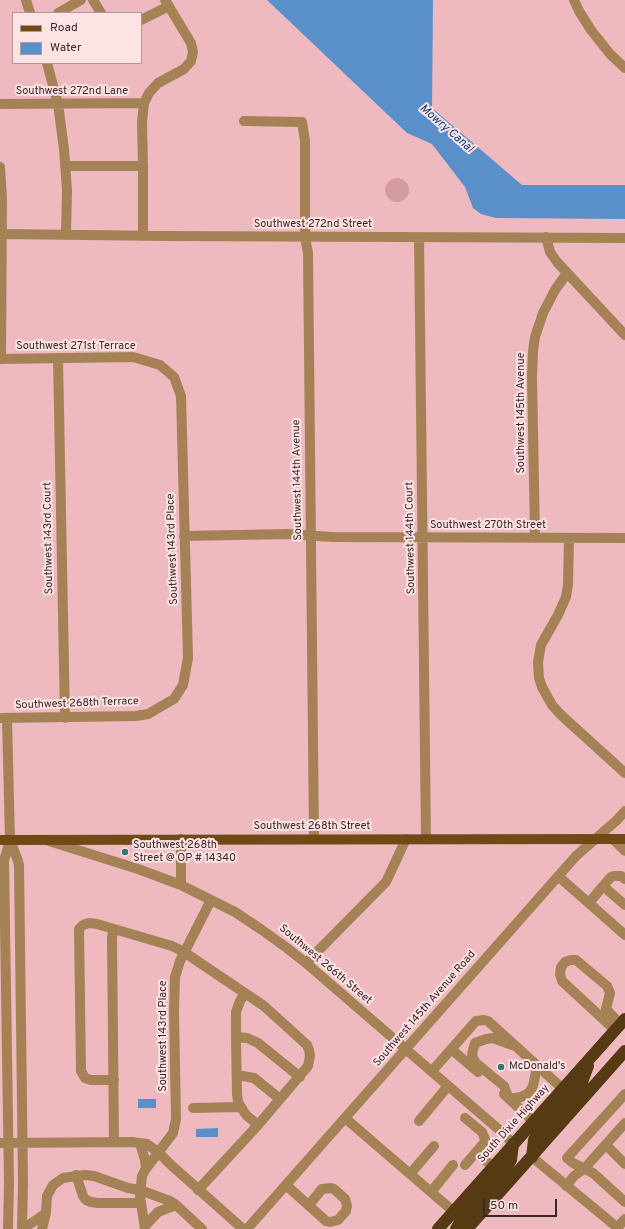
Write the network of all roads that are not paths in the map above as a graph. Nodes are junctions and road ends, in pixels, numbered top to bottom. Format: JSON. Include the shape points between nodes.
{"nodes":[{"id":1,"x":26,"y":0,"type":"edge"},
{"id":2,"x":81,"y":0,"type":"edge"},
{"id":3,"x":93,"y":0,"type":"edge"},
{"id":4,"x":574,"y":0,"type":"edge"},
{"id":5,"x":167,"y":3,"type":"edge"},
{"id":6,"x":30,"y":12,"type":"edge"},
{"id":7,"x":60,"y":12,"type":"edge"},
{"id":8,"x":100,"y":12,"type":"edge"},
{"id":9,"x":142,"y":19,"type":"edge"},
{"id":10,"x":47,"y":64,"type":"edge"},
{"id":11,"x":625,"y":68,"type":"edge"},
{"id":12,"x":144,"y":103,"type":"junction"},
{"id":13,"x":0,"y":104,"type":"edge"},
{"id":14,"x":58,"y":104,"type":"junction"},
{"id":15,"x":244,"y":121,"type":"dead end"},
{"id":16,"x":65,"y":166,"type":"junction"},
{"id":17,"x":143,"y":166,"type":"junction"},
{"id":18,"x":0,"y":167,"type":"edge"},
{"id":19,"x":1,"y":234,"type":"edge"},
{"id":20,"x":66,"y":235,"type":"junction"},
{"id":21,"x":142,"y":236,"type":"junction"},
{"id":22,"x":304,"y":237,"type":"junction"},
{"id":23,"x":419,"y":237,"type":"junction"},
{"id":24,"x":546,"y":237,"type":"junction"},
{"id":25,"x":625,"y":238,"type":"edge"},
{"id":26,"x":567,"y":273,"type":"junction"},
{"id":27,"x":625,"y":335,"type":"edge"},
{"id":28,"x":58,"y":358,"type":"junction"},
{"id":29,"x":1,"y":359,"type":"edge"},
{"id":30,"x":181,"y":396,"type":"joint"},
{"id":31,"x":184,"y":536,"type":"junction"},
{"id":32,"x":310,"y":536,"type":"junction"},
{"id":33,"x":422,"y":538,"type":"junction"},
{"id":34,"x":535,"y":538,"type":"junction"},
{"id":35,"x":569,"y":538,"type":"junction"},
{"id":36,"x":625,"y":538,"type":"edge"},
{"id":37,"x":174,"y":699,"type":"joint"},
{"id":38,"x":3,"y":718,"type":"edge"},
{"id":39,"x":65,"y":718,"type":"junction"},
{"id":40,"x":625,"y":773,"type":"edge"},
{"id":41,"x":625,"y":811,"type":"edge"},
{"id":42,"x":596,"y":838,"type":"junction"},
{"id":43,"x":181,"y":839,"type":"junction"},
{"id":44,"x":314,"y":839,"type":"junction"},
{"id":45,"x":406,"y":839,"type":"junction"},
{"id":46,"x":426,"y":839,"type":"junction"},
{"id":47,"x":613,"y":839,"type":"junction"},
{"id":48,"x":625,"y":839,"type":"edge"},
{"id":49,"x":5,"y":840,"type":"edge"},
{"id":50,"x":45,"y":840,"type":"junction"},
{"id":51,"x":625,"y":851,"type":"edge"},
{"id":52,"x":558,"y":876,"type":"junction"},
{"id":53,"x":625,"y":879,"type":"edge"},
{"id":54,"x":181,"y":885,"type":"junction"},
{"id":55,"x":604,"y":886,"type":"junction"},
{"id":56,"x":211,"y":900,"type":"junction"},
{"id":57,"x":589,"y":903,"type":"junction"},
{"id":58,"x":625,"y":905,"type":"edge"},
{"id":59,"x":114,"y":929,"type":"junction"},
{"id":60,"x":624,"y":931,"type":"edge"},
{"id":61,"x":184,"y":952,"type":"junction"},
{"id":62,"x":306,"y":963,"type":"junction"},
{"id":63,"x":244,"y":993,"type":"junction"},
{"id":64,"x":601,"y":1010,"type":"junction"},
{"id":65,"x":3,"y":1012,"type":"edge"},
{"id":66,"x":20,"y":1012,"type":"junction"},
{"id":67,"x":620,"y":1024,"type":"edge"},
{"id":68,"x":236,"y":1037,"type":"junction"},
{"id":69,"x":516,"y":1046,"type":"junction"},
{"id":70,"x":406,"y":1049,"type":"junction"},
{"id":71,"x":451,"y":1049,"type":"junction"},
{"id":72,"x":625,"y":1051,"type":"edge"},
{"id":73,"x":592,"y":1057,"type":"junction"},
{"id":74,"x":537,"y":1067,"type":"junction"},
{"id":75,"x":432,"y":1072,"type":"junction"},
{"id":76,"x":236,"y":1077,"type":"junction"},
{"id":77,"x":300,"y":1077,"type":"junction"},
{"id":78,"x":114,"y":1080,"type":"junction"},
{"id":79,"x":448,"y":1086,"type":"junction"},
{"id":80,"x":563,"y":1089,"type":"junction"},
{"id":81,"x":625,"y":1094,"type":"edge"},
{"id":82,"x":280,"y":1099,"type":"junction"},
{"id":83,"x":509,"y":1099,"type":"junction"},
{"id":84,"x":240,"y":1107,"type":"junction"},
{"id":85,"x":193,"y":1108,"type":"dead end"},
{"id":86,"x":484,"y":1116,"type":"junction"},
{"id":87,"x":345,"y":1118,"type":"junction"},
{"id":88,"x":465,"y":1118,"type":"dead end"},
{"id":89,"x":419,"y":1121,"type":"dead end"},
{"id":90,"x":533,"y":1121,"type":"junction"},
{"id":91,"x":625,"y":1123,"type":"edge"},
{"id":92,"x":258,"y":1125,"type":"junction"},
{"id":93,"x":475,"y":1126,"type":"junction"},
{"id":94,"x":114,"y":1142,"type":"junction"},
{"id":95,"x":4,"y":1143,"type":"edge"},
{"id":96,"x":22,"y":1143,"type":"junction"},
{"id":97,"x":140,"y":1143,"type":"junction"},
{"id":98,"x":513,"y":1144,"type":"junction"},
{"id":99,"x":606,"y":1145,"type":"junction"},
{"id":100,"x":434,"y":1146,"type":"dead end"},
{"id":101,"x":158,"y":1152,"type":"junction"},
{"id":102,"x":476,"y":1152,"type":"junction"},
{"id":103,"x":532,"y":1157,"type":"junction"},
{"id":104,"x":625,"y":1164,"type":"edge"},
{"id":105,"x":454,"y":1165,"type":"dead end"},
{"id":106,"x":465,"y":1165,"type":"dead end"},
{"id":107,"x":493,"y":1167,"type":"junction"},
{"id":108,"x":146,"y":1168,"type":"junction"},
{"id":109,"x":584,"y":1169,"type":"junction"},
{"id":110,"x":410,"y":1174,"type":"junction"},
{"id":111,"x":76,"y":1175,"type":"junction"},
{"id":112,"x":286,"y":1185,"type":"junction"},
{"id":113,"x":566,"y":1186,"type":"junction"},
{"id":114,"x":140,"y":1190,"type":"junction"},
{"id":115,"x":198,"y":1190,"type":"junction"},
{"id":116,"x":431,"y":1192,"type":"junction"},
{"id":117,"x":625,"y":1202,"type":"edge"},
{"id":118,"x":140,"y":1203,"type":"junction"},
{"id":119,"x":309,"y":1205,"type":"dead end"},
{"id":120,"x":176,"y":1206,"type":"junction"},
{"id":121,"x":453,"y":1211,"type":"junction"},
{"id":122,"x":46,"y":1213,"type":"junction"},
{"id":123,"x":625,"y":1219,"type":"edge"},
{"id":124,"x":145,"y":1228,"type":"edge"},
{"id":125,"x":617,"y":1228,"type":"edge"},
{"id":126,"x":8,"y":1229,"type":"edge"},
{"id":127,"x":23,"y":1229,"type":"edge"},
{"id":128,"x":42,"y":1229,"type":"edge"},
{"id":129,"x":202,"y":1229,"type":"edge"},
{"id":130,"x":243,"y":1229,"type":"edge"},
{"id":131,"x":247,"y":1229,"type":"edge"},
{"id":132,"x":438,"y":1229,"type":"edge"},
{"id":133,"x":456,"y":1229,"type":"edge"},
{"id":134,"x":467,"y":1229,"type":"edge"}],
"edges":[{"from":1,"to":6,"type":"street"},
{"from":2,"to":7,"type":"street"},
{"from":3,"to":8,"type":"street"},
{"from":4,"to":11,"type":"street","via":[[592,30],[610,54]]},
{"from":5,"to":9,"type":"street"},
{"from":5,"to":12,"type":"street","via":[[191,43],[191,61],[184,69],[158,83],[149,92]]},
{"from":10,"to":14,"type":"street"},
{"from":12,"to":14,"type":"street","name":"Southwest 272nd Lane"},
{"from":12,"to":17,"type":"street"},
{"from":13,"to":14,"type":"street","name":"Southwest 272nd Lane"},
{"from":14,"to":16,"type":"street"},
{"from":15,"to":22,"type":"street","name":"Southwest 144th Avenue","via":[[302,122],[305,141]]},
{"from":16,"to":17,"type":"street"},
{"from":16,"to":20,"type":"street"},
{"from":17,"to":21,"type":"street"},
{"from":18,"to":19,"type":"street"},
{"from":19,"to":20,"type":"street","name":"Southwest 272nd Street"},
{"from":19,"to":29,"type":"street"},
{"from":20,"to":21,"type":"street","name":"Southwest 272nd Street"},
{"from":21,"to":22,"type":"street","name":"Southwest 272nd Street"},
{"from":22,"to":23,"type":"street","name":"Southwest 272nd Street"},
{"from":22,"to":32,"type":"street","name":"Southwest 144th Avenue","via":[[308,253]]},
{"from":23,"to":24,"type":"street","name":"Southwest 272nd Street"},
{"from":23,"to":33,"type":"street","name":"Southwest 144th Court"},
{"from":24,"to":25,"type":"street","name":"Southwest 272nd Street"},
{"from":24,"to":26,"type":"street","via":[[550,252]]},
{"from":26,"to":27,"type":"street"},
{"from":26,"to":34,"type":"street","name":"Southwest 145th Avenue","via":[[543,313],[533,351]]},
{"from":28,"to":29,"type":"street","name":"Southwest 271st Terrace"},
{"from":28,"to":30,"type":"street","name":"Southwest 271st Terrace","via":[[133,357],[160,365],[174,377]]},
{"from":28,"to":39,"type":"street","name":"Southwest 143rd Court"},
{"from":30,"to":31,"type":"street","name":"Southwest 143rd Place"},
{"from":31,"to":32,"type":"street","name":"Southwest 270th Street"},
{"from":31,"to":37,"type":"street","name":"Southwest 143rd Place","via":[[188,658],[183,685]]},
{"from":32,"to":33,"type":"street","name":"Southwest 270th Street"},
{"from":32,"to":44,"type":"street","name":"Southwest 144th Avenue"},
{"from":33,"to":34,"type":"street","name":"Southwest 270th Street"},
{"from":33,"to":46,"type":"street","name":"Southwest 144th Court"},
{"from":34,"to":35,"type":"street","name":"Southwest 270th Street"},
{"from":35,"to":36,"type":"street","name":"Southwest 270th Street"},
{"from":35,"to":40,"type":"street","via":[[566,597],[541,645],[539,678],[552,705],[560,714]]},
{"from":37,"to":39,"type":"street","name":"Southwest 268th Terrace","via":[[148,714]]},
{"from":38,"to":39,"type":"street","name":"Southwest 268th Terrace"},
{"from":38,"to":49,"type":"street"},
{"from":41,"to":42,"type":"street","name":"Southwest 145th Avenue Road"},
{"from":42,"to":46,"type":"main road","name":"Southwest 268th Street"},
{"from":42,"to":47,"type":"main road","name":"Southwest 268th Street"},
{"from":42,"to":52,"type":"street","name":"Southwest 145th Avenue Road"},
{"from":43,"to":44,"type":"main road","name":"Southwest 268th Street"},
{"from":43,"to":50,"type":"main road","name":"Southwest 268th Street"},
{"from":43,"to":54,"type":"street"},
{"from":44,"to":45,"type":"main road","name":"Southwest 268th Street"},
{"from":45,"to":46,"type":"main road","name":"Southwest 268th Street"},
{"from":45,"to":62,"type":"street","via":[[386,882]]},
{"from":47,"to":48,"type":"main road","name":"Southwest 268th Street"},
{"from":47,"to":51,"type":"street"},
{"from":49,"to":50,"type":"main road","name":"Southwest 268th Street"},
{"from":49,"to":65,"type":"street"},
{"from":49,"to":66,"type":"street","via":[[19,865]]},
{"from":50,"to":54,"type":"street","name":"Southwest 266th Street"},
{"from":52,"to":57,"type":"street"},
{"from":52,"to":70,"type":"street","name":"Southwest 145th Avenue Road"},
{"from":53,"to":55,"type":"street","via":[[621,876],[611,877]]},
{"from":54,"to":56,"type":"street","name":"Southwest 266th Street"},
{"from":55,"to":57,"type":"street"},
{"from":55,"to":58,"type":"street"},
{"from":56,"to":61,"type":"street","name":"Southwest 143rd Place"},
{"from":56,"to":62,"type":"street","name":"Southwest 266th Street","via":[[235,912]]},
{"from":57,"to":60,"type":"street"},
{"from":59,"to":61,"type":"street"},
{"from":59,"to":78,"type":"street"},
{"from":59,"to":78,"type":"street","via":[[89,923],[79,929],[78,938],[81,1071],[85,1078],[91,1080]]},
{"from":61,"to":63,"type":"street"},
{"from":61,"to":101,"type":"street","name":"Southwest 143rd Place","via":[[177,968],[174,987],[176,1119],[173,1132]]},
{"from":62,"to":70,"type":"street","name":"Southwest 266th Street"},
{"from":63,"to":68,"type":"street","via":[[236,1012]]},
{"from":63,"to":77,"type":"street","via":[[266,1008],[307,1045],[310,1062]]},
{"from":64,"to":64,"type":"street","via":[[609,999],[608,986],[576,960],[565,962],[560,967],[562,981]]},
{"from":64,"to":67,"type":"street"},
{"from":65,"to":66,"type":"street"},
{"from":65,"to":95,"type":"street"},
{"from":66,"to":96,"type":"street"},
{"from":67,"to":73,"type":"highway","name":"South Dixie Highway"},
{"from":68,"to":76,"type":"street"},
{"from":68,"to":77,"type":"street","via":[[258,1043]]},
{"from":69,"to":71,"type":"street","via":[[488,1021],[481,1019],[476,1021]]},
{"from":69,"to":74,"type":"street"},
{"from":69,"to":83,"type":"street","via":[[493,1038],[486,1039],[475,1043],[472,1054],[476,1063],[504,1086]]},
{"from":70,"to":75,"type":"street","name":"Southwest 266th Street"},
{"from":70,"to":87,"type":"street","name":"Southwest 145th Avenue Road"},
{"from":71,"to":75,"type":"street"},
{"from":71,"to":83,"type":"street"},
{"from":72,"to":103,"type":"highway"},
{"from":73,"to":80,"type":"highway","name":"South Dixie Highway"},
{"from":73,"to":103,"type":"highway","via":[[580,1085],[534,1140]]},
{"from":74,"to":80,"type":"street"},
{"from":74,"to":83,"type":"street","via":[[529,1093]]},
{"from":75,"to":79,"type":"street","name":"Southwest 266th Street"},
{"from":76,"to":82,"type":"street","via":[[254,1078]]},
{"from":76,"to":84,"type":"street","via":[[236,1094]]},
{"from":77,"to":82,"type":"street"},
{"from":78,"to":94,"type":"street"},
{"from":79,"to":86,"type":"street","name":"Southwest 266th Street"},
{"from":79,"to":89,"type":"street"},
{"from":80,"to":90,"type":"highway","name":"South Dixie Highway"},
{"from":81,"to":109,"type":"street","via":[[567,1158]]},
{"from":82,"to":92,"type":"street"},
{"from":83,"to":90,"type":"street"},
{"from":84,"to":85,"type":"street"},
{"from":84,"to":92,"type":"street"},
{"from":86,"to":93,"type":"street"},
{"from":86,"to":98,"type":"street","name":"Southwest 266th Street"},
{"from":87,"to":110,"type":"street"},
{"from":87,"to":112,"type":"street","name":"Southwest 145th Avenue Road"},
{"from":88,"to":93,"type":"street"},
{"from":90,"to":98,"type":"highway","name":"South Dixie Highway"},
{"from":91,"to":99,"type":"street"},
{"from":92,"to":115,"type":"street"},
{"from":93,"to":102,"type":"street","via":[[485,1138]]},
{"from":94,"to":96,"type":"street"},
{"from":94,"to":97,"type":"street"},
{"from":95,"to":96,"type":"street"},
{"from":95,"to":126,"type":"street","via":[[9,1202]]},
{"from":96,"to":127,"type":"street"},
{"from":97,"to":101,"type":"street","via":[[147,1144]]},
{"from":97,"to":108,"type":"street"},
{"from":98,"to":107,"type":"highway","name":"South Dixie Highway"},
{"from":98,"to":133,"type":"highway","via":[[511,1160],[506,1168]]},
{"from":99,"to":104,"type":"street"},
{"from":99,"to":109,"type":"street"},
{"from":100,"to":110,"type":"street"},
{"from":101,"to":108,"type":"street","name":"Southwest 143rd Place"},
{"from":101,"to":115,"type":"street"},
{"from":102,"to":106,"type":"street"},
{"from":102,"to":107,"type":"street"},
{"from":103,"to":113,"type":"street"},
{"from":103,"to":134,"type":"highway"},
{"from":105,"to":116,"type":"street"},
{"from":107,"to":121,"type":"highway","name":"South Dixie Highway"},
{"from":108,"to":114,"type":"street"},
{"from":109,"to":113,"type":"street"},
{"from":109,"to":117,"type":"street","via":[[593,1173]]},
{"from":110,"to":116,"type":"street"},
{"from":111,"to":114,"type":"street","via":[[94,1176]]},
{"from":111,"to":118,"type":"street","via":[[86,1200],[98,1203]]},
{"from":111,"to":122,"type":"street","via":[[63,1178],[53,1185],[47,1196]]},
{"from":112,"to":119,"type":"street"},
{"from":112,"to":131,"type":"street","name":"Southwest 145th Avenue Road"},
{"from":113,"to":125,"type":"street"},
{"from":114,"to":118,"type":"street"},
{"from":114,"to":120,"type":"street","via":[[163,1198]]},
{"from":115,"to":130,"type":"street"},
{"from":116,"to":121,"type":"street"},
{"from":118,"to":124,"type":"street"},
{"from":120,"to":124,"type":"street","via":[[158,1212]]},
{"from":120,"to":129,"type":"street"},
{"from":121,"to":132,"type":"highway","name":"South Dixie Highway"},
{"from":122,"to":127,"type":"street"},
{"from":122,"to":128,"type":"street"},
{"from":123,"to":125,"type":"street"}]}
